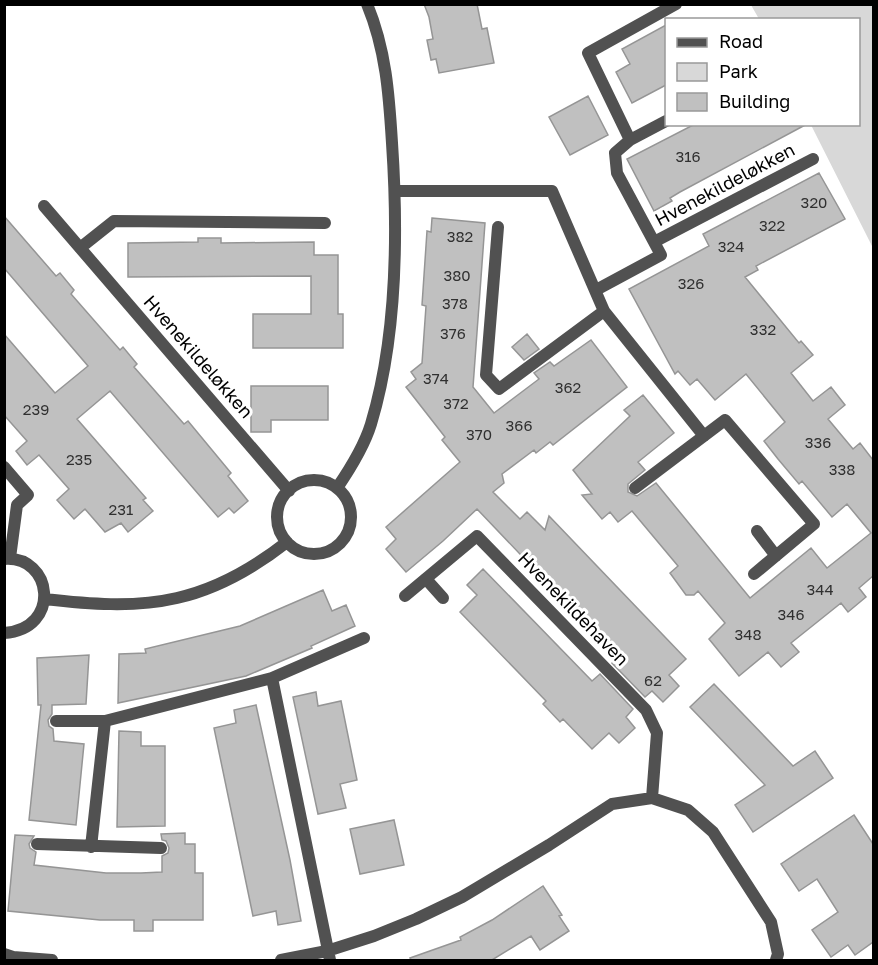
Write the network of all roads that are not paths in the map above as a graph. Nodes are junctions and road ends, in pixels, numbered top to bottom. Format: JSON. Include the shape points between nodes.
{"nodes":[{"id":1,"x":367,"y":4,"type":"edge"},
{"id":2,"x":676,"y":4,"type":"edge"},
{"id":3,"x":665,"y":122,"type":"edge"},
{"id":4,"x":630,"y":140,"type":"junction"},
{"id":5,"x":813,"y":159,"type":"dead end"},
{"id":6,"x":395,"y":191,"type":"junction"},
{"id":7,"x":44,"y":206,"type":"dead end"},
{"id":8,"x":325,"y":223,"type":"dead end"},
{"id":9,"x":498,"y":227,"type":"dead end"},
{"id":10,"x":654,"y":242,"type":"junction"},
{"id":11,"x":80,"y":248,"type":"junction"},
{"id":12,"x":596,"y":290,"type":"junction"},
{"id":13,"x":604,"y":311,"type":"junction"},
{"id":14,"x":704,"y":436,"type":"junction"},
{"id":15,"x":4,"y":467,"type":"edge"},
{"id":16,"x":337,"y":488,"type":"junction"},
{"id":17,"x":635,"y":488,"type":"dead end"},
{"id":18,"x":289,"y":491,"type":"junction"},
{"id":19,"x":757,"y":531,"type":"dead end"},
{"id":20,"x":286,"y":542,"type":"junction"},
{"id":21,"x":776,"y":556,"type":"junction"},
{"id":22,"x":8,"y":558,"type":"edge"},
{"id":23,"x":754,"y":574,"type":"dead end"},
{"id":24,"x":426,"y":579,"type":"junction"},
{"id":25,"x":405,"y":596,"type":"dead end"},
{"id":26,"x":443,"y":598,"type":"dead end"},
{"id":27,"x":45,"y":599,"type":"junction"},
{"id":28,"x":4,"y":633,"type":"edge"},
{"id":29,"x":364,"y":638,"type":"dead end"},
{"id":30,"x":272,"y":678,"type":"junction"},
{"id":31,"x":56,"y":721,"type":"dead end"},
{"id":32,"x":105,"y":721,"type":"junction"},
{"id":33,"x":652,"y":798,"type":"junction"},
{"id":34,"x":38,"y":844,"type":"dead end"},
{"id":35,"x":91,"y":847,"type":"junction"},
{"id":36,"x":161,"y":848,"type":"dead end"},
{"id":37,"x":4,"y":954,"type":"edge"},
{"id":38,"x":329,"y":956,"type":"edge"},
{"id":39,"x":52,"y":960,"type":"edge"},
{"id":40,"x":281,"y":960,"type":"edge"},
{"id":41,"x":776,"y":960,"type":"edge"}],
"edges":[{"from":1,"to":6,"type":"street","via":[[378,32],[388,83]]},
{"from":2,"to":4,"type":"street","via":[[588,53]]},
{"from":3,"to":4,"type":"street"},
{"from":4,"to":10,"type":"street","name":"Hvenekildeløkken","via":[[615,153],[617,173]]},
{"from":5,"to":10,"type":"street","name":"Hvenekildeløkken"},
{"from":6,"to":12,"type":"street","via":[[552,192]]},
{"from":6,"to":16,"type":"street","via":[[393,293],[382,382],[371,427]]},
{"from":7,"to":11,"type":"street","name":"Hvenekildeløkken"},
{"from":8,"to":11,"type":"street","via":[[114,221]]},
{"from":9,"to":13,"type":"street","via":[[486,375],[499,389]]},
{"from":10,"to":12,"type":"street","name":"Hvenekildeløkken","via":[[661,255]]},
{"from":11,"to":18,"type":"street","name":"Hvenekildeløkken"},
{"from":12,"to":13,"type":"street"},
{"from":13,"to":14,"type":"street"},
{"from":14,"to":17,"type":"street"},
{"from":14,"to":21,"type":"street","via":[[725,420],[814,524]]},
{"from":15,"to":22,"type":"street","via":[[28,495],[17,505]]},
{"from":16,"to":18,"type":"street","via":[[307,481]]},
{"from":16,"to":20,"type":"street","via":[[351,517],[345,538],[328,552],[317,554],[295,549]]},
{"from":18,"to":20,"type":"street","via":[[278,510],[280,532]]},
{"from":19,"to":21,"type":"street"},
{"from":20,"to":27,"type":"street","via":[[263,561],[221,583],[178,598],[134,604]]},
{"from":21,"to":23,"type":"street"},
{"from":22,"to":27,"type":"street","via":[[32,567],[44,587]]},
{"from":24,"to":25,"type":"street","name":"Hvenekildehaven"},
{"from":24,"to":26,"type":"street"},
{"from":24,"to":33,"type":"street","name":"Hvenekildehaven","via":[[477,536],[646,710],[657,733]]},
{"from":27,"to":28,"type":"street","via":[[42,610],[27,627]]},
{"from":29,"to":30,"type":"street"},
{"from":30,"to":32,"type":"street"},
{"from":30,"to":38,"type":"street"},
{"from":31,"to":32,"type":"street"},
{"from":32,"to":35,"type":"street"},
{"from":33,"to":38,"type":"street","via":[[612,804],[462,897]]},
{"from":33,"to":41,"type":"street","via":[[687,810],[713,832],[771,922]]},
{"from":34,"to":35,"type":"street"},
{"from":35,"to":36,"type":"street"},
{"from":37,"to":39,"type":"street"},
{"from":38,"to":40,"type":"street"}]}
